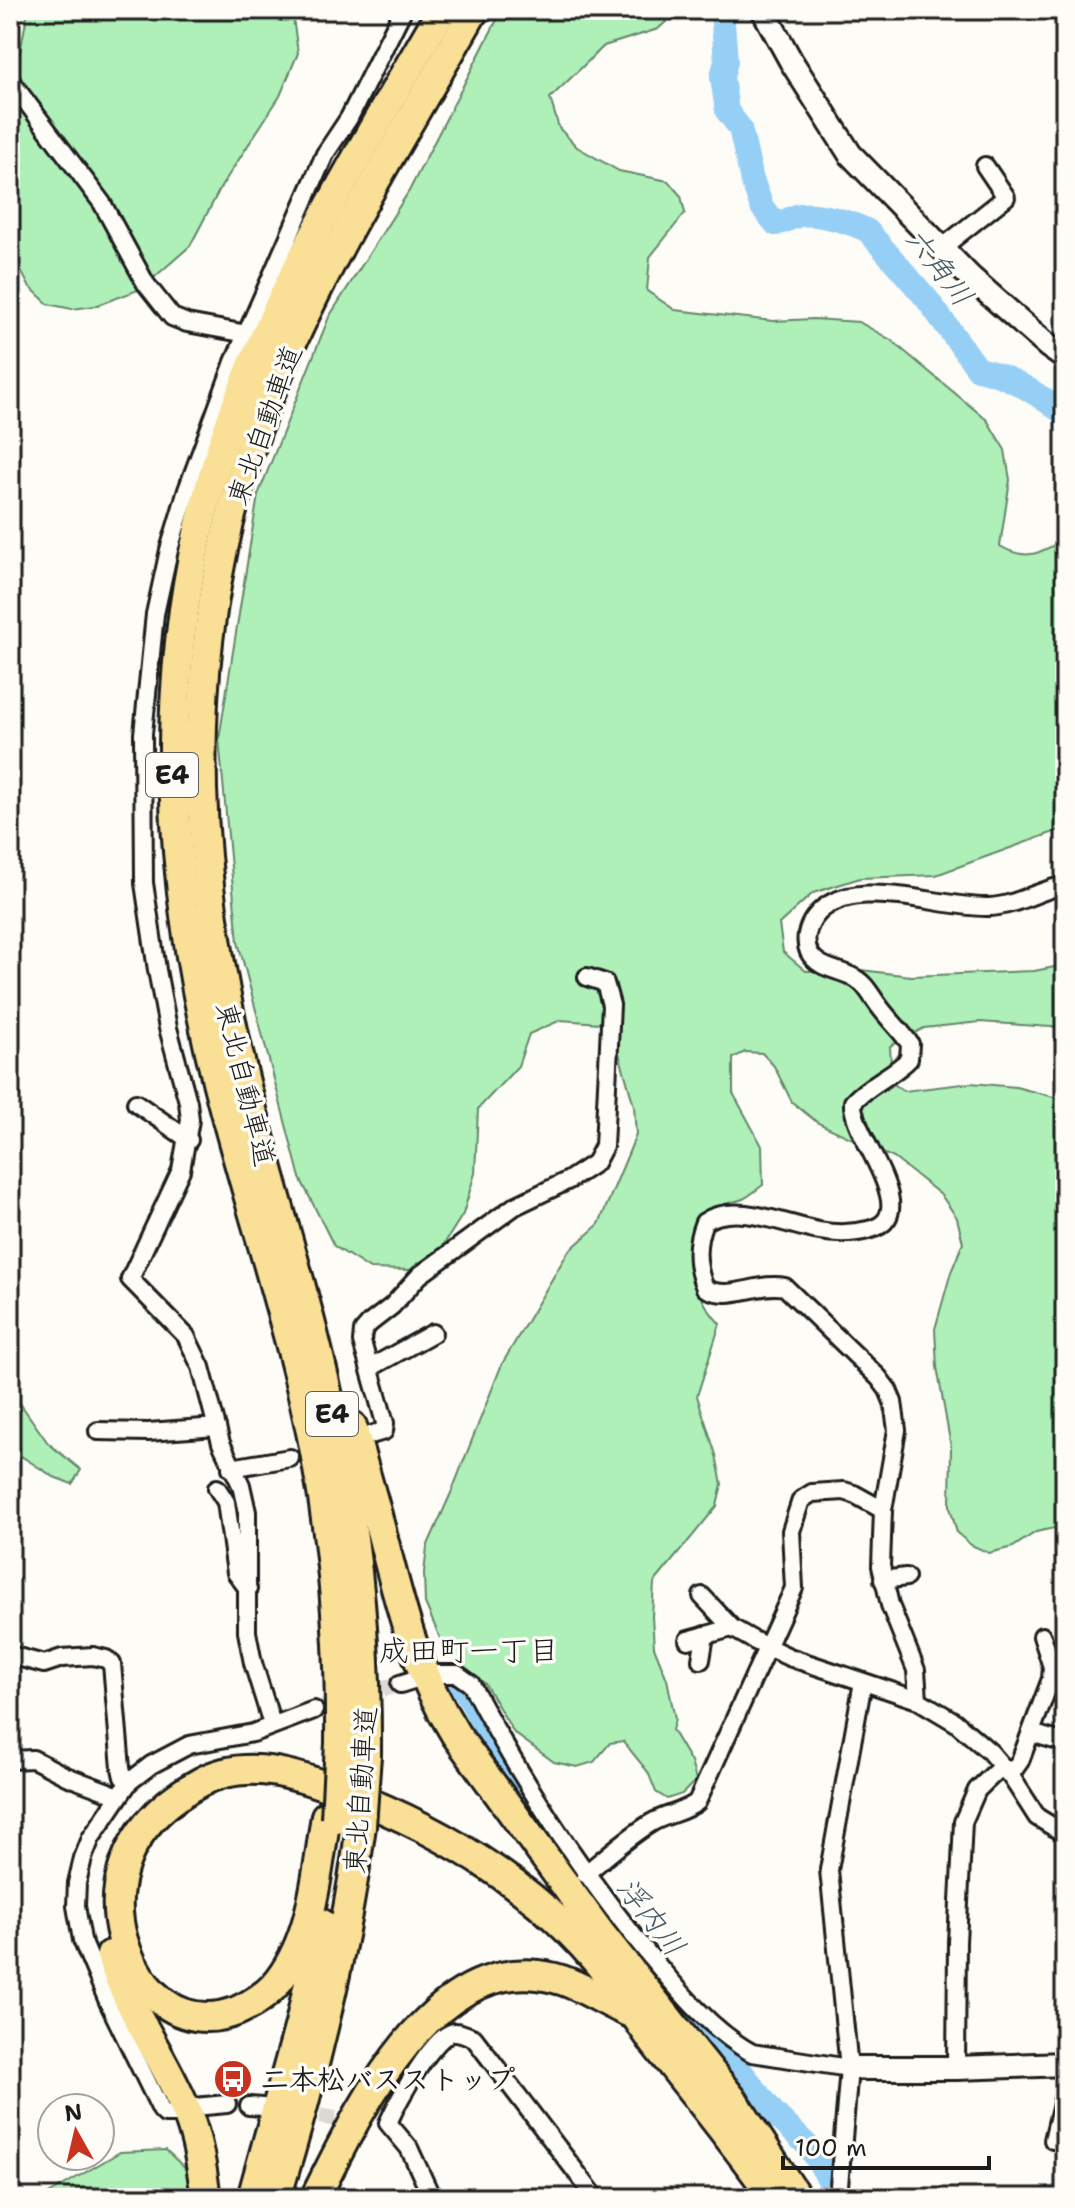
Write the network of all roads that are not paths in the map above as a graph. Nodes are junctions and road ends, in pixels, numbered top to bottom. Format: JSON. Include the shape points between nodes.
{"nodes":[{"id":1,"x":403,"y":10,"type":"edge"},
{"id":2,"x":442,"y":10,"type":"edge"},
{"id":3,"x":474,"y":10,"type":"edge"},
{"id":4,"x":763,"y":10,"type":"edge"},
{"id":5,"x":10,"y":80,"type":"edge"},
{"id":6,"x":985,"y":166,"type":"dead end"},
{"id":7,"x":943,"y":247,"type":"junction"},
{"id":8,"x":247,"y":334,"type":"junction"},
{"id":9,"x":1065,"y":358,"type":"edge"},
{"id":10,"x":1065,"y":885,"type":"edge"},
{"id":11,"x":587,"y":977,"type":"dead end"},
{"id":12,"x":244,"y":1082,"type":"junction"},
{"id":13,"x":136,"y":1103,"type":"dead end"},
{"id":14,"x":189,"y":1140,"type":"junction"},
{"id":15,"x":433,"y":1333,"type":"dead end"},
{"id":16,"x":370,"y":1368,"type":"junction"},
{"id":17,"x":217,"y":1427,"type":"junction"},
{"id":18,"x":98,"y":1431,"type":"dead end"},
{"id":19,"x":364,"y":1437,"type":"dead end"},
{"id":20,"x":290,"y":1458,"type":"dead end"},
{"id":21,"x":231,"y":1468,"type":"junction"},
{"id":22,"x":217,"y":1488,"type":"dead end"},
{"id":23,"x":883,"y":1510,"type":"junction"},
{"id":24,"x":906,"y":1577,"type":"dead end"},
{"id":25,"x":883,"y":1580,"type":"junction"},
{"id":26,"x":248,"y":1589,"type":"junction"},
{"id":27,"x":702,"y":1596,"type":"dead end"},
{"id":28,"x":732,"y":1628,"type":"junction"},
{"id":29,"x":705,"y":1635,"type":"junction"},
{"id":30,"x":1042,"y":1636,"type":"dead end"},
{"id":31,"x":688,"y":1640,"type":"dead end"},
{"id":32,"x":768,"y":1646,"type":"junction"},
{"id":33,"x":10,"y":1655,"type":"edge"},
{"id":34,"x":701,"y":1660,"type":"dead end"},
{"id":35,"x":434,"y":1674,"type":"dead end"},
{"id":36,"x":1058,"y":1681,"type":"edge"},
{"id":37,"x":863,"y":1682,"type":"junction"},
{"id":38,"x":918,"y":1700,"type":"junction"},
{"id":39,"x":314,"y":1710,"type":"tunnel mouth"},
{"id":40,"x":272,"y":1724,"type":"junction"},
{"id":41,"x":1031,"y":1733,"type":"junction"},
{"id":42,"x":1065,"y":1743,"type":"edge"},
{"id":43,"x":10,"y":1760,"type":"edge"},
{"id":44,"x":1006,"y":1771,"type":"junction"},
{"id":45,"x":124,"y":1789,"type":"junction"},
{"id":46,"x":341,"y":1821,"type":"junction"},
{"id":47,"x":1065,"y":1834,"type":"edge"},
{"id":48,"x":585,"y":1874,"type":"junction"},
{"id":49,"x":600,"y":1933,"type":"junction"},
{"id":50,"x":633,"y":2014,"type":"junction"},
{"id":51,"x":1065,"y":2064,"type":"edge"},
{"id":52,"x":849,"y":2068,"type":"junction"},
{"id":53,"x":956,"y":2068,"type":"junction"},
{"id":54,"x":1065,"y":2091,"type":"edge"},
{"id":55,"x":227,"y":2104,"type":"dead end"},
{"id":56,"x":194,"y":2107,"type":"dead end"},
{"id":57,"x":178,"y":2114,"type":"dead end"},
{"id":58,"x":388,"y":2123,"type":"junction"},
{"id":59,"x":367,"y":2124,"type":"tunnel mouth"},
{"id":60,"x":1053,"y":2140,"type":"dead end"},
{"id":61,"x":206,"y":2198,"type":"edge"},
{"id":62,"x":252,"y":2198,"type":"edge"},
{"id":63,"x":276,"y":2198,"type":"edge"},
{"id":64,"x":315,"y":2198,"type":"edge"},
{"id":65,"x":432,"y":2198,"type":"edge"},
{"id":66,"x":596,"y":2198,"type":"edge"},
{"id":67,"x":774,"y":2198,"type":"edge"},
{"id":68,"x":797,"y":2198,"type":"edge"},
{"id":69,"x":838,"y":2198,"type":"edge"}],
"edges":[{"from":1,"to":8,"type":"street","via":[[325,154]]},
{"from":2,"to":46,"type":"highway","name":"東北自動車道","number":"E4","bridge":true,"via":[[303,255],[248,375],[206,500],[177,665],[172,776],[191,962],[303,1396],[329,1530],[339,1646],[334,1742]]},
{"from":3,"to":12,"type":"highway","name":"東北自動車道","number":"E4","via":[[302,322],[253,443],[217,579],[202,711],[202,828],[218,961]]},
{"from":4,"to":7,"type":"street","via":[[850,154]]},
{"from":5,"to":8,"type":"street","via":[[102,203],[146,284],[172,317]]},
{"from":6,"to":7,"type":"street","via":[[1006,197]]},
{"from":7,"to":9,"type":"street","via":[[970,277]]},
{"from":8,"to":14,"type":"street","via":[[169,550],[155,614],[143,734],[144,883],[168,1028],[188,1102]]},
{"from":10,"to":23,"type":"street","via":[[990,907],[854,895],[817,913],[806,934],[812,957],[861,981],[910,1044],[909,1059],[853,1102],[855,1118],[889,1193],[890,1215],[876,1228],[849,1233],[740,1215],[708,1219],[701,1227],[698,1263],[705,1288],[722,1294],[774,1284],[785,1287],[888,1390],[897,1430]]},
{"from":11,"to":16,"type":"street","via":[[605,983],[611,1005],[604,1146],[595,1163],[515,1206],[420,1275],[363,1331]]},
{"from":12,"to":46,"type":"highway","name":"東北自動車道","number":"E4","bridge":true,"via":[[324,1380],[353,1523],[366,1755]]},
{"from":12,"to":49,"type":"highway","via":[[342,1390],[420,1669],[456,1735]]},
{"from":13,"to":14,"type":"street"},
{"from":14,"to":17,"type":"street","via":[[181,1170],[130,1279],[186,1336],[201,1367]]},
{"from":15,"to":16,"type":"street"},
{"from":16,"to":19,"type":"street","via":[[385,1423],[384,1431]]},
{"from":17,"to":18,"type":"street"},
{"from":17,"to":21,"type":"street"},
{"from":20,"to":21,"type":"street"},
{"from":21,"to":26,"type":"street","via":[[246,1501]]},
{"from":22,"to":26,"type":"street","via":[[226,1502],[236,1573]]},
{"from":23,"to":25,"type":"street"},
{"from":23,"to":32,"type":"street","via":[[844,1491],[812,1493],[801,1500],[791,1531],[794,1588]]},
{"from":24,"to":25,"type":"street"},
{"from":25,"to":38,"type":"street","via":[[916,1670]]},
{"from":26,"to":40,"type":"street","via":[[247,1632]]},
{"from":27,"to":28,"type":"street"},
{"from":28,"to":29,"type":"street"},
{"from":28,"to":32,"type":"street"},
{"from":29,"to":31,"type":"street"},
{"from":29,"to":34,"type":"street"},
{"from":30,"to":36,"type":"street"},
{"from":32,"to":37,"type":"street"},
{"from":32,"to":48,"type":"street","via":[[697,1802],[647,1825]]},
{"from":33,"to":45,"type":"street","via":[[44,1664],[93,1656],[112,1664]]},
{"from":35,"to":48,"type":"street","via":[[457,1674],[471,1684],[549,1822]]},
{"from":36,"to":41,"type":"street"},
{"from":37,"to":38,"type":"street"},
{"from":37,"to":52,"type":"street","via":[[829,1870]]},
{"from":38,"to":44,"type":"street","via":[[955,1722]]},
{"from":39,"to":40,"type":"street"},
{"from":40,"to":45,"type":"street","via":[[253,1733],[189,1745],[151,1765]]},
{"from":41,"to":42,"type":"street"},
{"from":41,"to":44,"type":"street","via":[[1020,1761]]},
{"from":43,"to":45,"type":"street","via":[[33,1759],[66,1776]]},
{"from":44,"to":47,"type":"street","via":[[1037,1817]]},
{"from":44,"to":53,"type":"street","via":[[977,1790],[963,1822]]},
{"from":45,"to":57,"type":"street","via":[[83,1858],[77,1883],[78,1924],[88,1957],[161,2110]]},
{"from":46,"to":50,"type":"highway","via":[[301,1943],[263,1997],[228,2014],[208,2017],[168,2006],[141,1980],[131,1964],[117,1905],[134,1841],[169,1801],[199,1783],[229,1773],[266,1770],[314,1781],[397,1813],[500,1872],[587,1952]]},
{"from":46,"to":62,"type":"highway","name":"東北自動車道","number":"E4","via":[[300,2024]]},
{"from":46,"to":63,"type":"highway","name":"東北自動車道","number":"E4","via":[[350,1911]]},
{"from":48,"to":52,"type":"street","via":[[675,1986],[738,2045],[752,2053]]},
{"from":49,"to":61,"type":"highway","via":[[513,1865],[446,1822],[316,1765],[282,1757],[232,1757],[169,1782],[137,1813],[115,1851],[104,1889],[104,1928],[117,1974],[188,2114]]},
{"from":49,"to":68,"type":"highway","via":[[733,2100]]},
{"from":50,"to":64,"type":"highway","via":[[564,1980],[541,1975],[520,1974],[472,1986],[424,2021],[403,2047]]},
{"from":50,"to":67,"type":"highway"},
{"from":51,"to":53,"type":"street"},
{"from":52,"to":53,"type":"street"},
{"from":52,"to":69,"type":"street"},
{"from":54,"to":60,"type":"street"},
{"from":55,"to":56,"type":"street"},
{"from":58,"to":59,"type":"street"},
{"from":58,"to":65,"type":"street","via":[[409,2148]]},
{"from":58,"to":66,"type":"street","via":[[436,2044],[455,2031],[474,2038]]}]}
